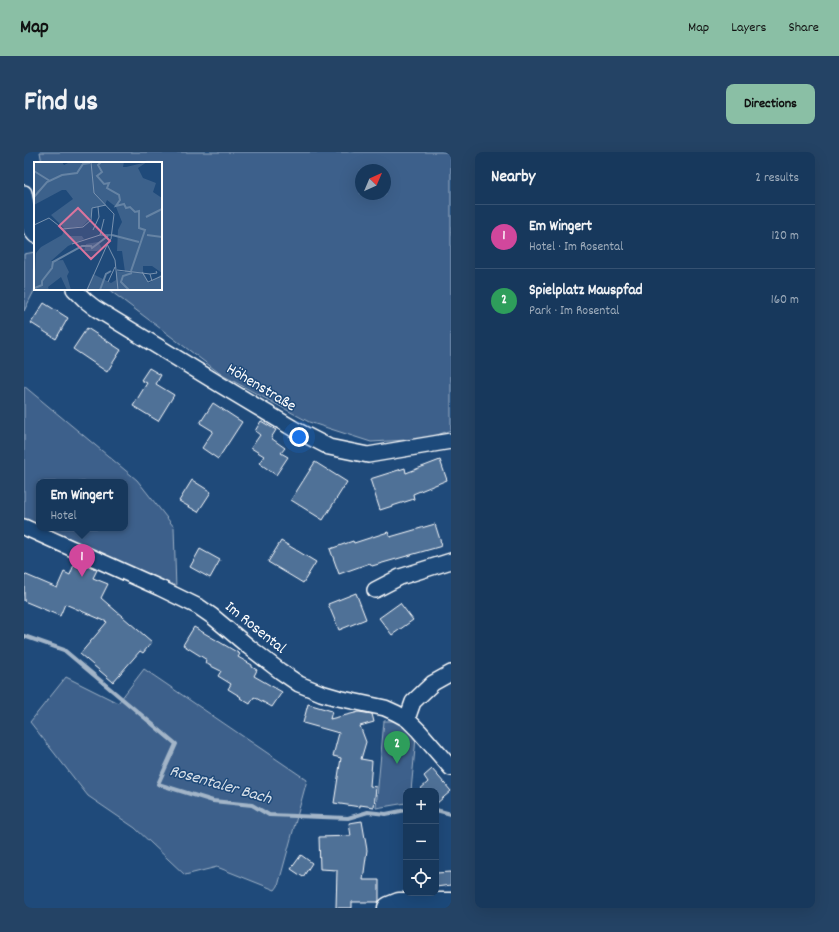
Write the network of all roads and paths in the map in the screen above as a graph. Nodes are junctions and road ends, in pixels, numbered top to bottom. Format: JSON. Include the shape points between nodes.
{"nodes":[{"id":1,"x":24,"y":193,"type":"edge"},
{"id":2,"x":34,"y":233,"type":"edge"},
{"id":3,"x":75,"y":290,"type":"edge"},
{"id":4,"x":451,"y":441,"type":"edge"},
{"id":5,"x":24,"y":527,"type":"edge"},
{"id":6,"x":451,"y":561,"type":"edge"},
{"id":7,"x":375,"y":590,"type":"dead end"},
{"id":8,"x":451,"y":673,"type":"edge"},
{"id":9,"x":407,"y":718,"type":"junction"},
{"id":10,"x":451,"y":768,"type":"edge"},
{"id":11,"x":451,"y":904,"type":"edge"},
{"id":12,"x":389,"y":908,"type":"edge"}],
"edges":[{"from":1,"to":2,"type":"street"},
{"from":3,"to":4,"type":"street","name":"Höhenstraße","via":[[95,308],[294,429],[329,447],[368,455]]},
{"from":5,"to":9,"type":"street","name":"Im Rosental","via":[[199,607],[299,684],[338,698],[385,708]]},
{"from":6,"to":7,"type":"street","via":[[400,577]]},
{"from":8,"to":9,"type":"street","via":[[434,683],[414,702]]},
{"from":9,"to":10,"type":"street","name":"Im Rosental"},
{"from":11,"to":12,"type":"main road","via":[[399,904]]}]}
